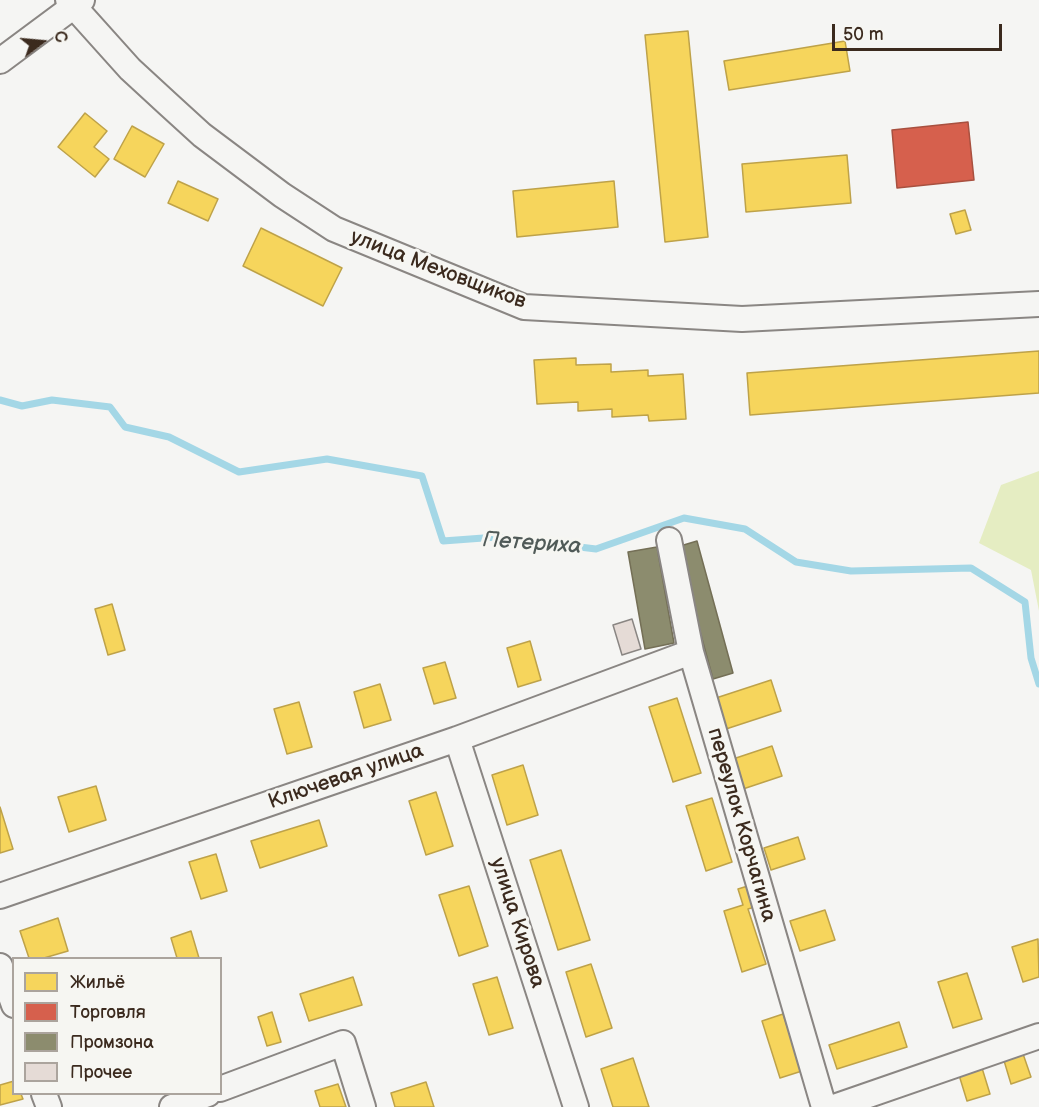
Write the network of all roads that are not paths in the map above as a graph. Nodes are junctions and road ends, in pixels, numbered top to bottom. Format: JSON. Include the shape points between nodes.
{"nodes":[{"id":1,"x":74,"y":2,"type":"edge"},
{"id":2,"x":0,"y":61,"type":"edge"},
{"id":3,"x":1039,"y":304,"type":"edge"},
{"id":4,"x":669,"y":540,"type":"dead end"},
{"id":5,"x":690,"y":652,"type":"junction"},
{"id":6,"x":457,"y":739,"type":"junction"},
{"id":7,"x":0,"y":896,"type":"edge"},
{"id":8,"x":0,"y":966,"type":"edge"},
{"id":9,"x":12,"y":999,"type":"edge"},
{"id":10,"x":1039,"y":1036,"type":"edge"},
{"id":11,"x":222,"y":1088,"type":"edge"},
{"id":12,"x":205,"y":1095,"type":"edge"},
{"id":13,"x":172,"y":1107,"type":"edge"},
{"id":14,"x":363,"y":1107,"type":"edge"},
{"id":15,"x":576,"y":1107,"type":"edge"},
{"id":16,"x":824,"y":1107,"type":"edge"},
{"id":17,"x":834,"y":1107,"type":"edge"}],
"edges":[{"from":1,"to":2,"type":"street"},
{"from":1,"to":3,"type":"street","name":"улица Меховщиков","via":[[130,69],[202,135],[282,195],[334,229],[524,307],[742,319]]},
{"from":4,"to":5,"type":"street","name":"переулок Корчагина"},
{"from":5,"to":6,"type":"street","name":"Ключевая улица"},
{"from":5,"to":16,"type":"street","name":"переулок Корчагина"},
{"from":6,"to":7,"type":"street","name":"Ключевая улица"},
{"from":6,"to":15,"type":"street","name":"улица Кирова"},
{"from":8,"to":9,"type":"street"},
{"from":10,"to":17,"type":"street"},
{"from":11,"to":14,"type":"street","via":[[342,1043]]},
{"from":12,"to":13,"type":"street"}]}
